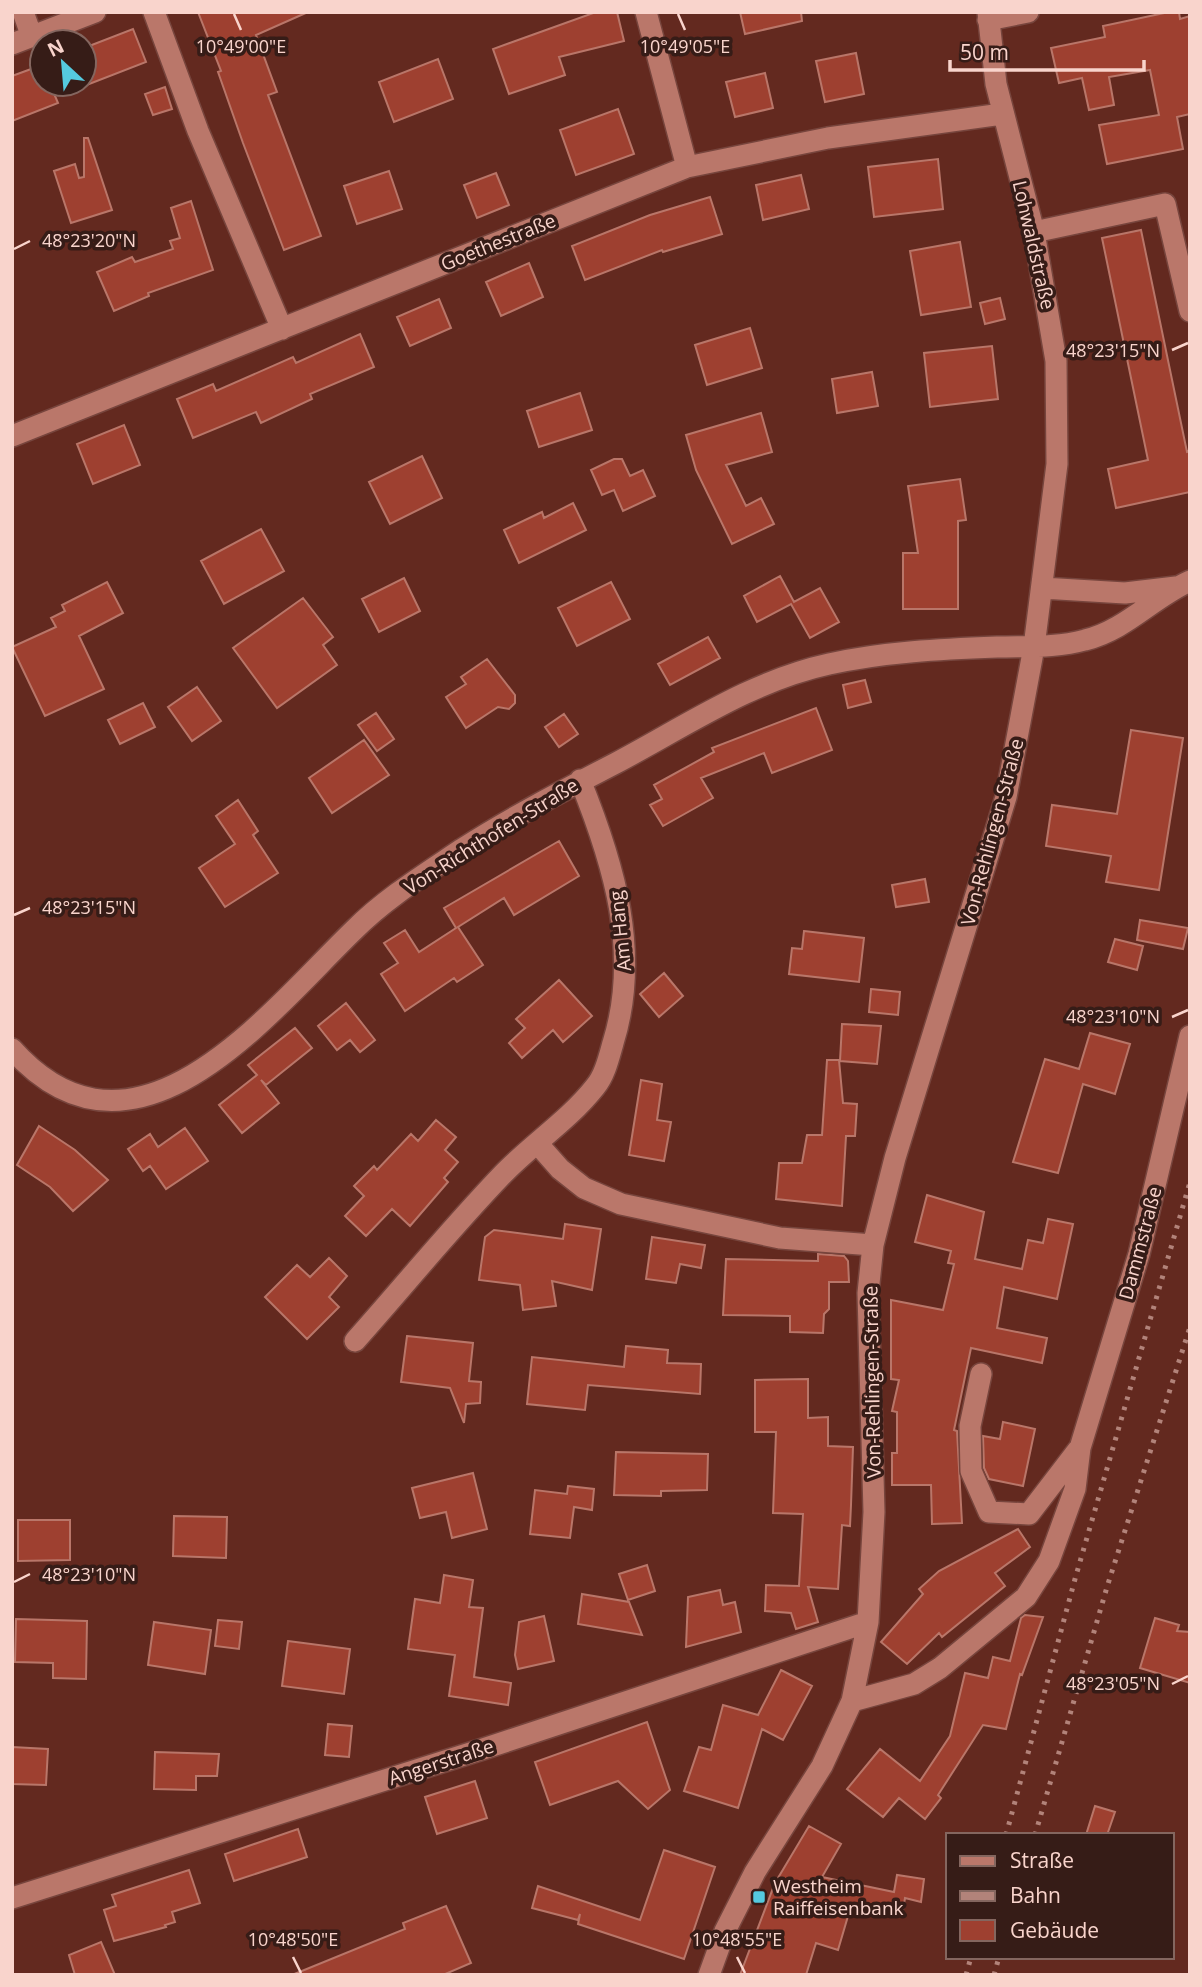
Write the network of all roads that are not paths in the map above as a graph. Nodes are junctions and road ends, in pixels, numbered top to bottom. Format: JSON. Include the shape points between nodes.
{"nodes":[{"id":1,"x":23,"y":12,"type":"edge"},
{"id":2,"x":95,"y":12,"type":"edge"},
{"id":3,"x":154,"y":12,"type":"edge"},
{"id":4,"x":646,"y":12,"type":"edge"},
{"id":5,"x":1028,"y":12,"type":"edge"},
{"id":6,"x":988,"y":16,"type":"edge"},
{"id":7,"x":22,"y":41,"type":"edge"},
{"id":8,"x":1002,"y":114,"type":"junction"},
{"id":9,"x":687,"y":167,"type":"junction"},
{"id":10,"x":1034,"y":232,"type":"junction"},
{"id":11,"x":1190,"y":311,"type":"edge"},
{"id":12,"x":282,"y":329,"type":"junction"},
{"id":13,"x":12,"y":436,"type":"edge"},
{"id":14,"x":1183,"y":584,"type":"edge"},
{"id":15,"x":1042,"y":588,"type":"junction"},
{"id":16,"x":1034,"y":647,"type":"junction"},
{"id":17,"x":580,"y":780,"type":"junction"},
{"id":18,"x":1190,"y":1036,"type":"edge"},
{"id":19,"x":12,"y":1049,"type":"edge"},
{"id":20,"x":537,"y":1143,"type":"junction"},
{"id":21,"x":873,"y":1245,"type":"junction"},
{"id":22,"x":355,"y":1341,"type":"dead end"},
{"id":23,"x":981,"y":1374,"type":"dead end"},
{"id":24,"x":1080,"y":1448,"type":"junction"},
{"id":25,"x":868,"y":1622,"type":"junction"},
{"id":26,"x":852,"y":1701,"type":"junction"},
{"id":27,"x":12,"y":1898,"type":"edge"},
{"id":28,"x":709,"y":1975,"type":"edge"}],
"edges":[{"from":1,"to":7,"type":"street"},
{"from":2,"to":7,"type":"street"},
{"from":3,"to":12,"type":"street","via":[[198,131]]},
{"from":4,"to":9,"type":"street"},
{"from":5,"to":6,"type":"street"},
{"from":6,"to":8,"type":"street","name":"Lohwaldstraße"},
{"from":8,"to":9,"type":"street","name":"Goethestraße","via":[[828,138]]},
{"from":8,"to":10,"type":"street","name":"Lohwaldstraße"},
{"from":9,"to":12,"type":"street","name":"Goethestraße"},
{"from":10,"to":11,"type":"street","via":[[1165,204]]},
{"from":10,"to":15,"type":"street","name":"Lohwaldstraße","via":[[1051,319],[1058,401],[1058,464]]},
{"from":12,"to":13,"type":"street","name":"Goethestraße"},
{"from":14,"to":15,"type":"street","via":[[1125,593]]},
{"from":14,"to":16,"type":"street","name":"Von-Richthofen-Straße","via":[[1104,634]]},
{"from":15,"to":16,"type":"street","name":"Lohwaldstraße"},
{"from":16,"to":17,"type":"street","name":"Von-Richthofen-Straße","via":[[902,653],[809,669],[735,696]]},
{"from":16,"to":21,"type":"street","name":"Von-Rehlingen-Straße","via":[[1006,797],[895,1158]]},
{"from":17,"to":19,"type":"street","name":"Von-Richthofen-Straße","via":[[478,839],[391,898],[242,1041],[167,1090],[121,1099],[76,1094],[35,1071]]},
{"from":17,"to":20,"type":"street","name":"Am Hang","via":[[618,895],[626,962],[623,997],[616,1034],[597,1086]]},
{"from":18,"to":24,"type":"street","name":"Dammstraße","via":[[1139,1254]]},
{"from":20,"to":21,"type":"street","via":[[584,1188],[621,1204],[780,1238]]},
{"from":20,"to":22,"type":"street","name":"Am Hang","via":[[504,1173]]},
{"from":21,"to":25,"type":"street","name":"Von-Rehlingen-Straße","via":[[868,1293],[874,1512]]},
{"from":23,"to":24,"type":"street","name":"Dammstraße","via":[[970,1426],[971,1471],[989,1512],[1029,1514]]},
{"from":24,"to":26,"type":"street","name":"Dammstraße","via":[[1075,1489],[1058,1539],[1026,1597],[950,1661],[914,1684]]},
{"from":25,"to":26,"type":"street","name":"Von-Rehlingen-Straße"},
{"from":25,"to":27,"type":"street","name":"Angerstraße"},
{"from":26,"to":28,"type":"street","name":"Von-Rehlingen-Straße","via":[[822,1766],[755,1872]]}]}
